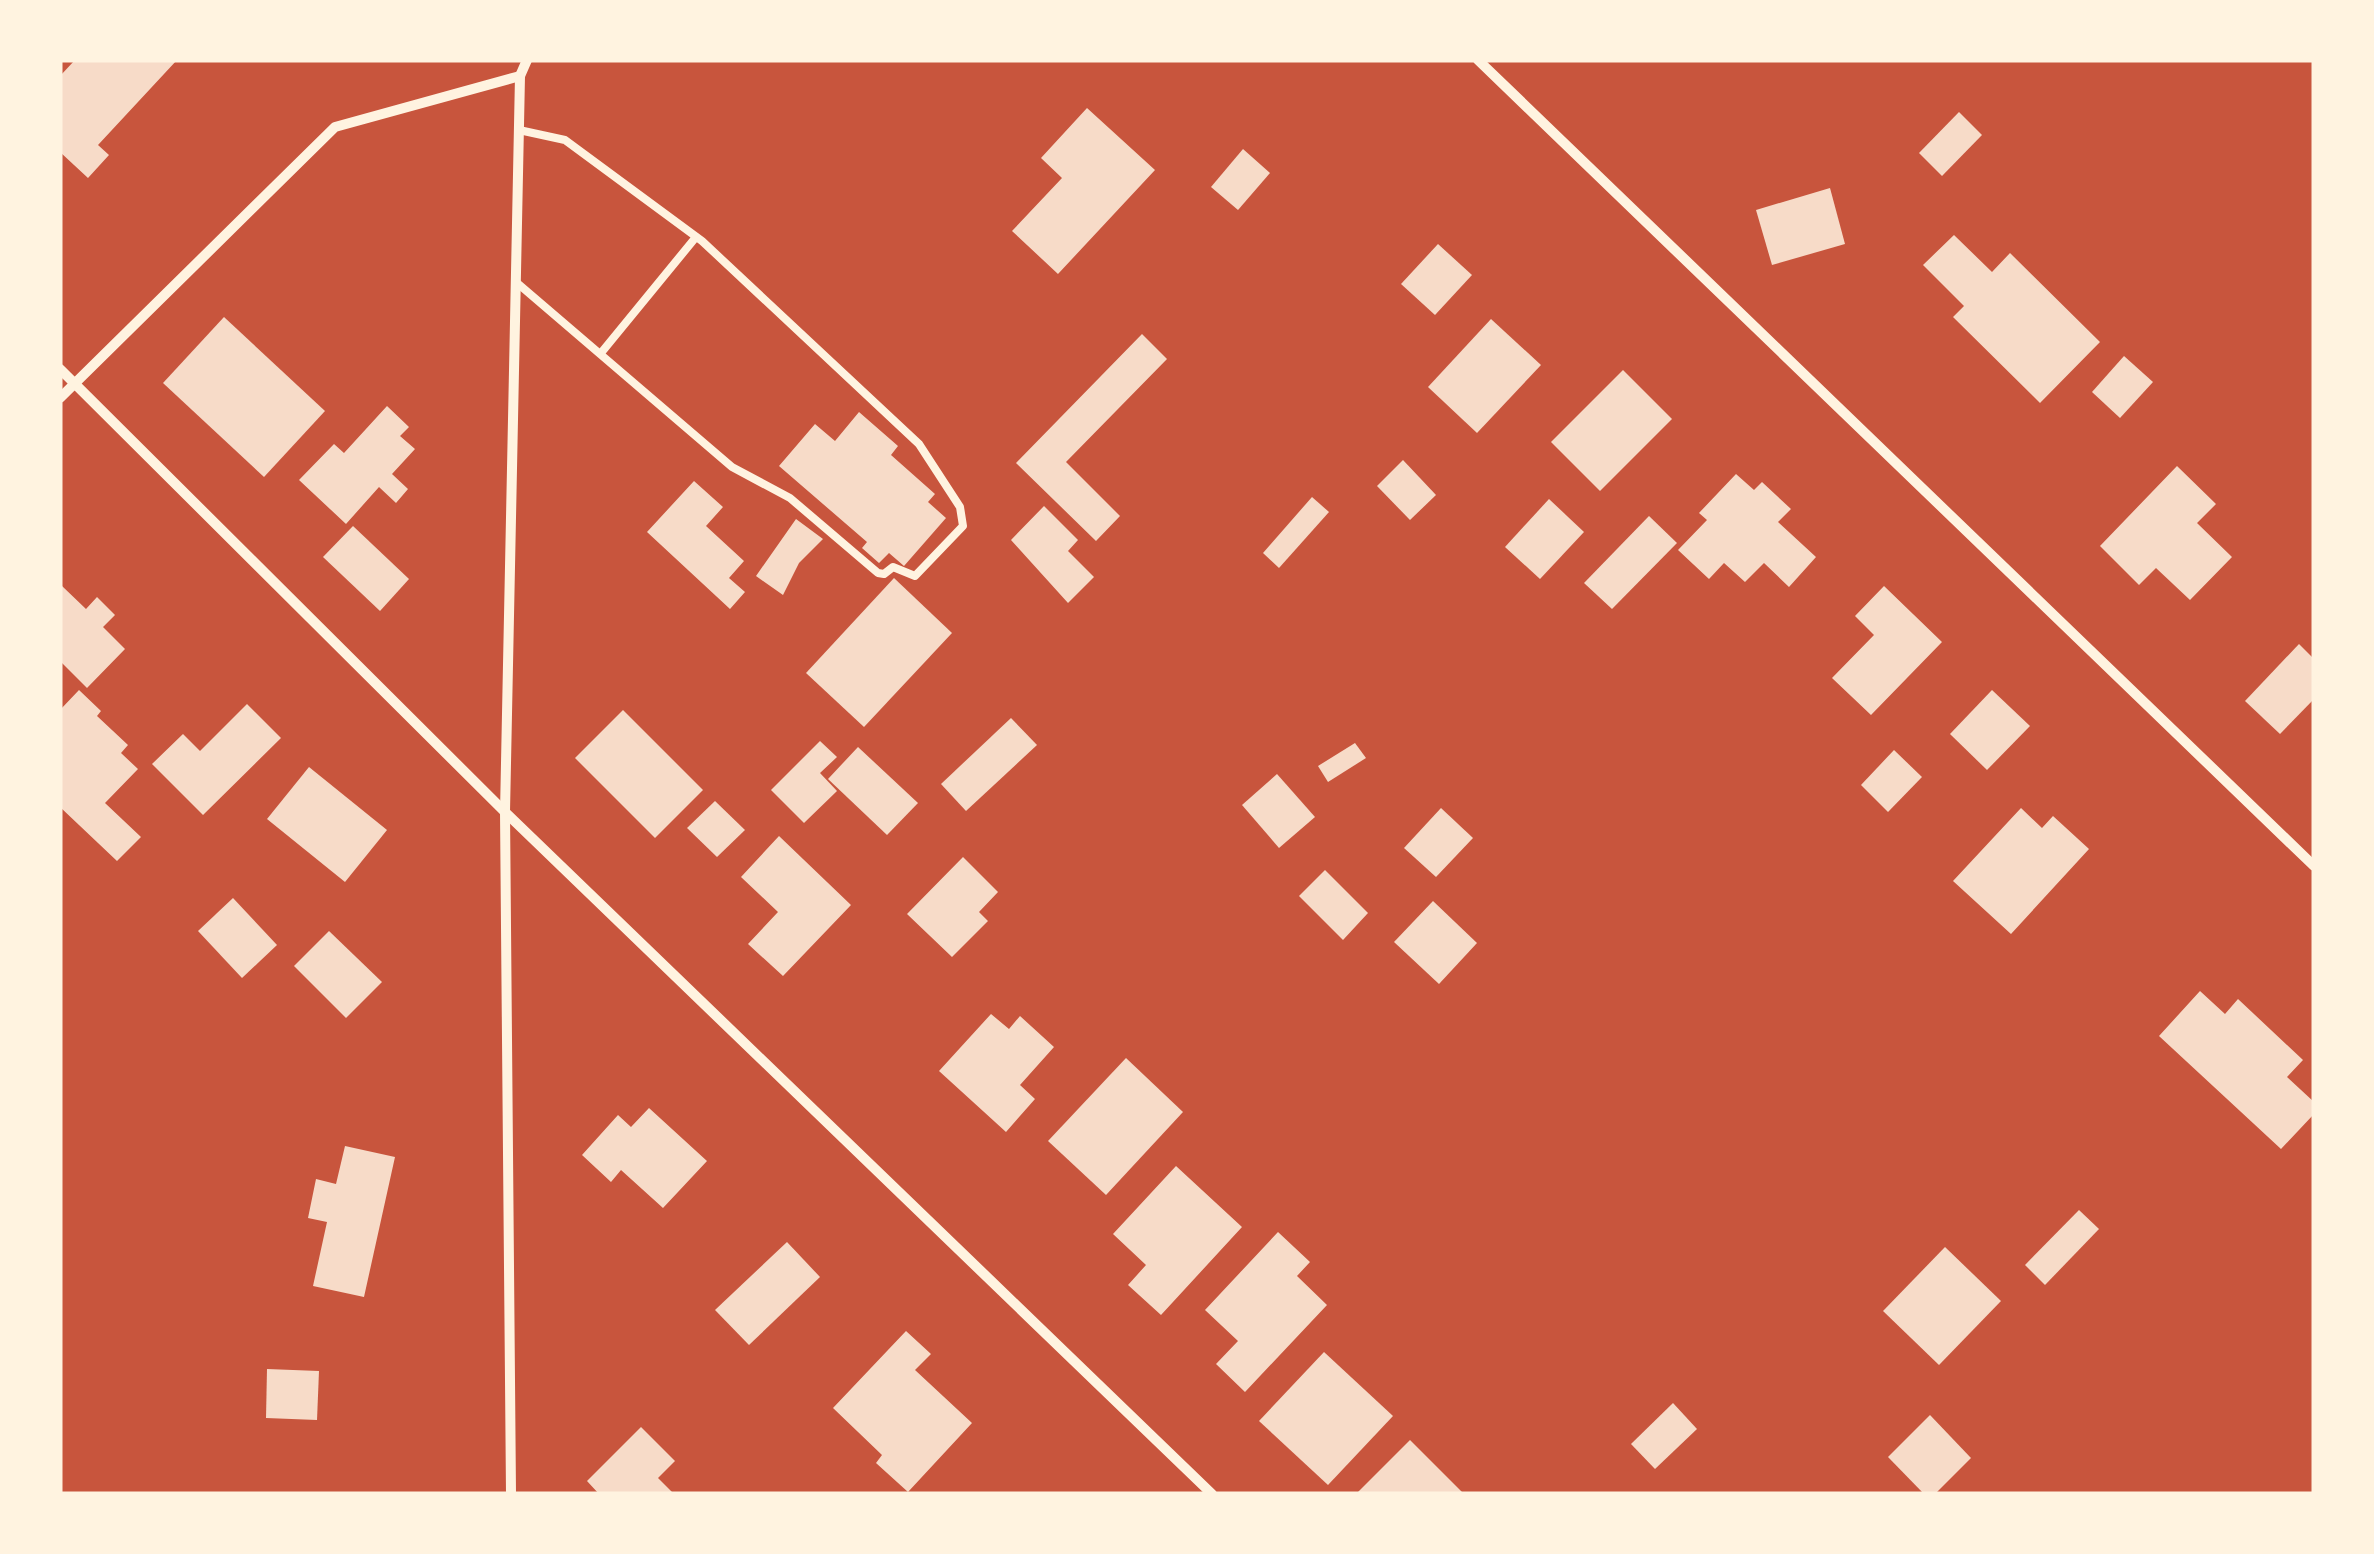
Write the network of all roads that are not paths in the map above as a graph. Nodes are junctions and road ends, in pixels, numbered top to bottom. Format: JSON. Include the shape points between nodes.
{"nodes":[{"id":1,"x":527,"y":60,"type":"edge"},
{"id":2,"x":1478,"y":60,"type":"edge"},
{"id":3,"x":520,"y":76,"type":"junction"},
{"id":4,"x":519,"y":130,"type":"junction"},
{"id":5,"x":696,"y":237,"type":"junction"},
{"id":6,"x":516,"y":282,"type":"junction"},
{"id":7,"x":601,"y":353,"type":"junction"},
{"id":8,"x":60,"y":369,"type":"edge"},
{"id":9,"x":75,"y":383,"type":"junction"},
{"id":10,"x":60,"y":398,"type":"edge"},
{"id":11,"x":505,"y":812,"type":"junction"},
{"id":12,"x":2314,"y":866,"type":"edge"},
{"id":13,"x":511,"y":1494,"type":"edge"},
{"id":14,"x":1212,"y":1494,"type":"edge"}],
"edges":[{"from":1,"to":3,"type":"street"},
{"from":2,"to":12,"type":"street"},
{"from":3,"to":4,"type":"street"},
{"from":3,"to":9,"type":"street","via":[[335,127]]},
{"from":4,"to":5,"type":"lane","via":[[565,140]]},
{"from":4,"to":6,"type":"street"},
{"from":5,"to":7,"type":"lane"},
{"from":5,"to":7,"type":"lane","via":[[918,444],[960,506],[963,526],[915,576],[899,567],[878,573],[790,498],[732,467]]},
{"from":6,"to":7,"type":"lane"},
{"from":6,"to":11,"type":"street"},
{"from":8,"to":9,"type":"street"},
{"from":9,"to":10,"type":"street"},
{"from":9,"to":11,"type":"street"},
{"from":11,"to":13,"type":"street"},
{"from":11,"to":14,"type":"street"}]}
